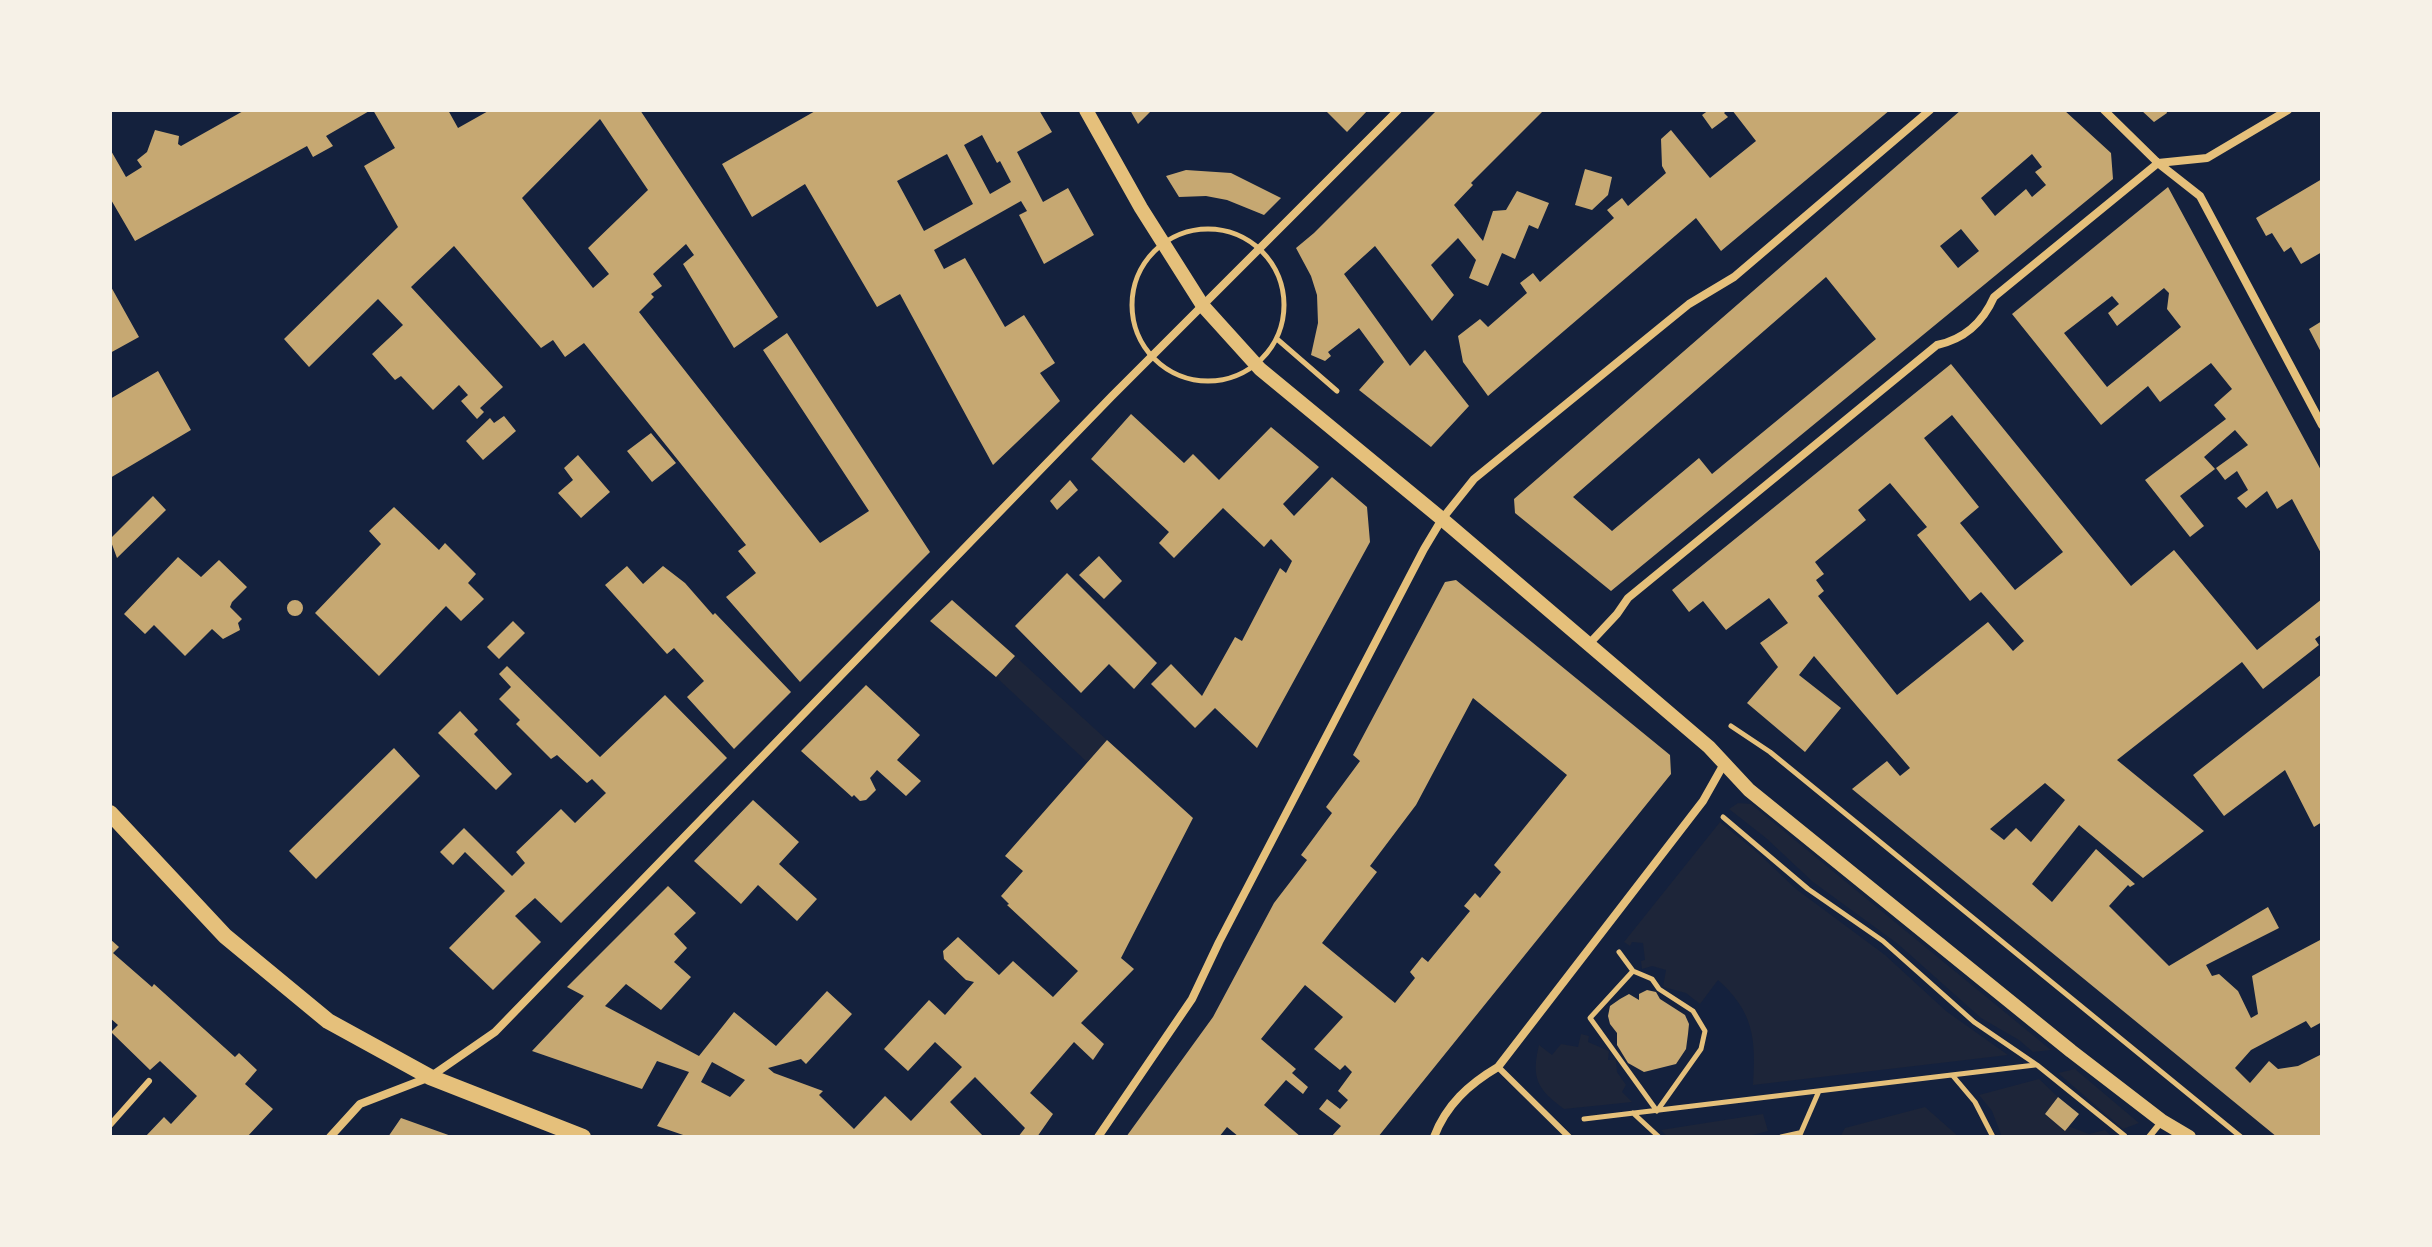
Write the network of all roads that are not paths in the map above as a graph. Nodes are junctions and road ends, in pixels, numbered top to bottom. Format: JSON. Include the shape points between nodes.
{"nodes":[{"id":1,"x":1086,"y":110,"type":"edge"},
{"id":2,"x":1398,"y":110,"type":"edge"},
{"id":3,"x":1930,"y":110,"type":"edge"},
{"id":4,"x":2104,"y":110,"type":"edge"},
{"id":5,"x":2288,"y":110,"type":"edge"},
{"id":6,"x":2158,"y":163,"type":"junction"},
{"id":7,"x":1203,"y":306,"type":"junction"},
{"id":8,"x":2322,"y":425,"type":"edge"},
{"id":9,"x":1442,"y":519,"type":"junction"},
{"id":10,"x":1588,"y":645,"type":"junction"},
{"id":11,"x":1725,"y":761,"type":"junction"},
{"id":12,"x":110,"y":813,"type":"edge"},
{"id":13,"x":1498,"y":1067,"type":"junction"},
{"id":14,"x":430,"y":1077,"type":"junction"},
{"id":15,"x":149,"y":1081,"type":"dead end"},
{"id":16,"x":2162,"y":1121,"type":"junction"},
{"id":17,"x":110,"y":1125,"type":"edge"},
{"id":18,"x":330,"y":1137,"type":"edge"},
{"id":19,"x":583,"y":1137,"type":"edge"},
{"id":20,"x":1098,"y":1137,"type":"edge"},
{"id":21,"x":1434,"y":1137,"type":"edge"},
{"id":22,"x":1569,"y":1137,"type":"edge"},
{"id":23,"x":2149,"y":1137,"type":"edge"},
{"id":24,"x":2189,"y":1137,"type":"edge"}],
"edges":[{"from":1,"to":7,"type":"street"},
{"from":2,"to":7,"type":"street"},
{"from":3,"to":9,"type":"street","via":[[1734,277],[1689,304],[1474,479]]},
{"from":4,"to":6,"type":"street"},
{"from":5,"to":6,"type":"street","via":[[2207,158]]},
{"from":6,"to":8,"type":"street","via":[[2200,196]]},
{"from":6,"to":10,"type":"street","via":[[1994,297],[1985,317],[1955,341],[1937,345],[1628,598]]},
{"from":7,"to":9,"type":"street","via":[[1260,369]]},
{"from":7,"to":14,"type":"street","via":[[495,1032]]},
{"from":9,"to":10,"type":"street"},
{"from":9,"to":20,"type":"street","via":[[1192,999]]},
{"from":10,"to":11,"type":"street"},
{"from":11,"to":13,"type":"street","via":[[1703,801]]},
{"from":11,"to":16,"type":"street","via":[[1749,790]]},
{"from":12,"to":14,"type":"main road","via":[[225,936],[328,1021]]},
{"from":13,"to":21,"type":"street","via":[[1471,1083],[1442,1118]]},
{"from":13,"to":22,"type":"lane"},
{"from":14,"to":18,"type":"street","via":[[360,1104]]},
{"from":14,"to":19,"type":"main road"},
{"from":15,"to":17,"type":"lane"},
{"from":16,"to":23,"type":"lane"},
{"from":16,"to":24,"type":"street"}]}
